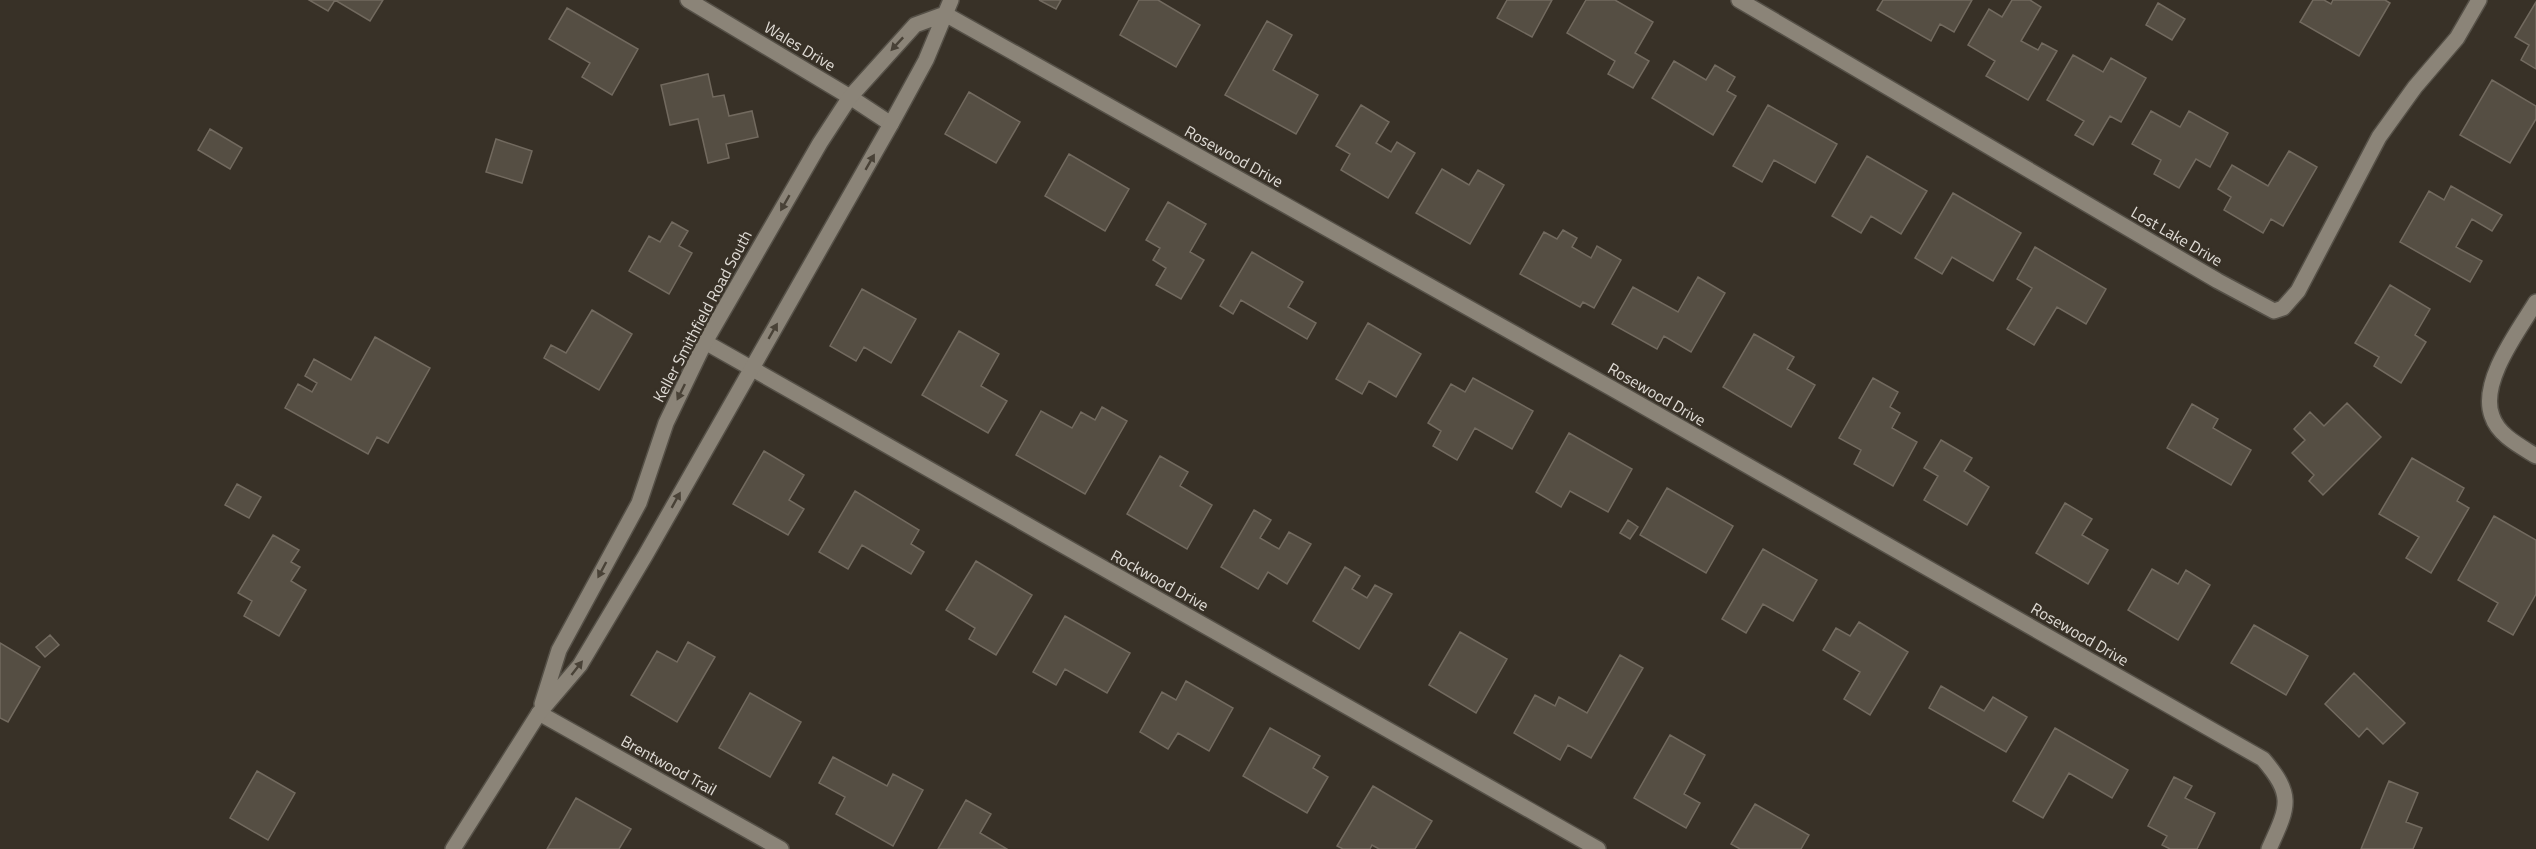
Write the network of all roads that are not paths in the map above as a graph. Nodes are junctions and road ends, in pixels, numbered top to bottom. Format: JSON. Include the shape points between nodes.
{"nodes":[{"id":1,"x":688,"y":0,"type":"edge"},
{"id":2,"x":1738,"y":0,"type":"edge"},
{"id":3,"x":2479,"y":0,"type":"edge"},
{"id":4,"x":948,"y":7,"type":"edge"},
{"id":5,"x":850,"y":97,"type":"junction"},
{"id":6,"x":891,"y":124,"type":"junction"},
{"id":7,"x":2536,"y":302,"type":"edge"},
{"id":8,"x":705,"y":342,"type":"junction"},
{"id":9,"x":751,"y":370,"type":"junction"},
{"id":10,"x":2536,"y":456,"type":"edge"},
{"id":11,"x":539,"y":713,"type":"junction"},
{"id":12,"x":453,"y":849,"type":"edge"},
{"id":13,"x":781,"y":849,"type":"edge"},
{"id":14,"x":1598,"y":849,"type":"edge"},
{"id":15,"x":2269,"y":849,"type":"edge"}],
"edges":[{"from":1,"to":5,"type":"street","name":"Wales Drive"},
{"from":2,"to":3,"type":"street","name":"Lost Lake Drive","via":[[2274,311],[2283,309],[2298,291],[2379,137],[2457,38]]},
{"from":4,"to":5,"type":"street","name":"Keller Smithfield Road South","one_way":true,"via":[[915,25]]},
{"from":4,"to":6,"type":"street","name":"Keller Smithfield Road South","via":[[926,60]]},
{"from":4,"to":15,"type":"street","name":"Rosewood Drive","via":[[2263,759],[2279,778],[2286,797],[2284,817]]},
{"from":5,"to":6,"type":"street","name":"Wales Drive"},
{"from":5,"to":8,"type":"street","name":"Keller Smithfield Road South","one_way":true},
{"from":9,"to":6,"type":"street","name":"Keller Smithfield Road South","one_way":true},
{"from":7,"to":10,"type":"street","via":[[2495,372],[2489,399],[2492,417],[2504,434]]},
{"from":8,"to":9,"type":"street","name":"Rockwood Drive"},
{"from":8,"to":11,"type":"street","name":"Keller Smithfield Road South","one_way":true,"via":[[666,423],[639,503],[559,650]]},
{"from":11,"to":9,"type":"street","name":"Keller Smithfield Road South","one_way":true,"via":[[580,665]]},
{"from":9,"to":14,"type":"street","name":"Rockwood Drive"},
{"from":11,"to":12,"type":"street","name":"Keller Smithfield Road South"},
{"from":11,"to":13,"type":"street","name":"Brentwood Trail"}]}
